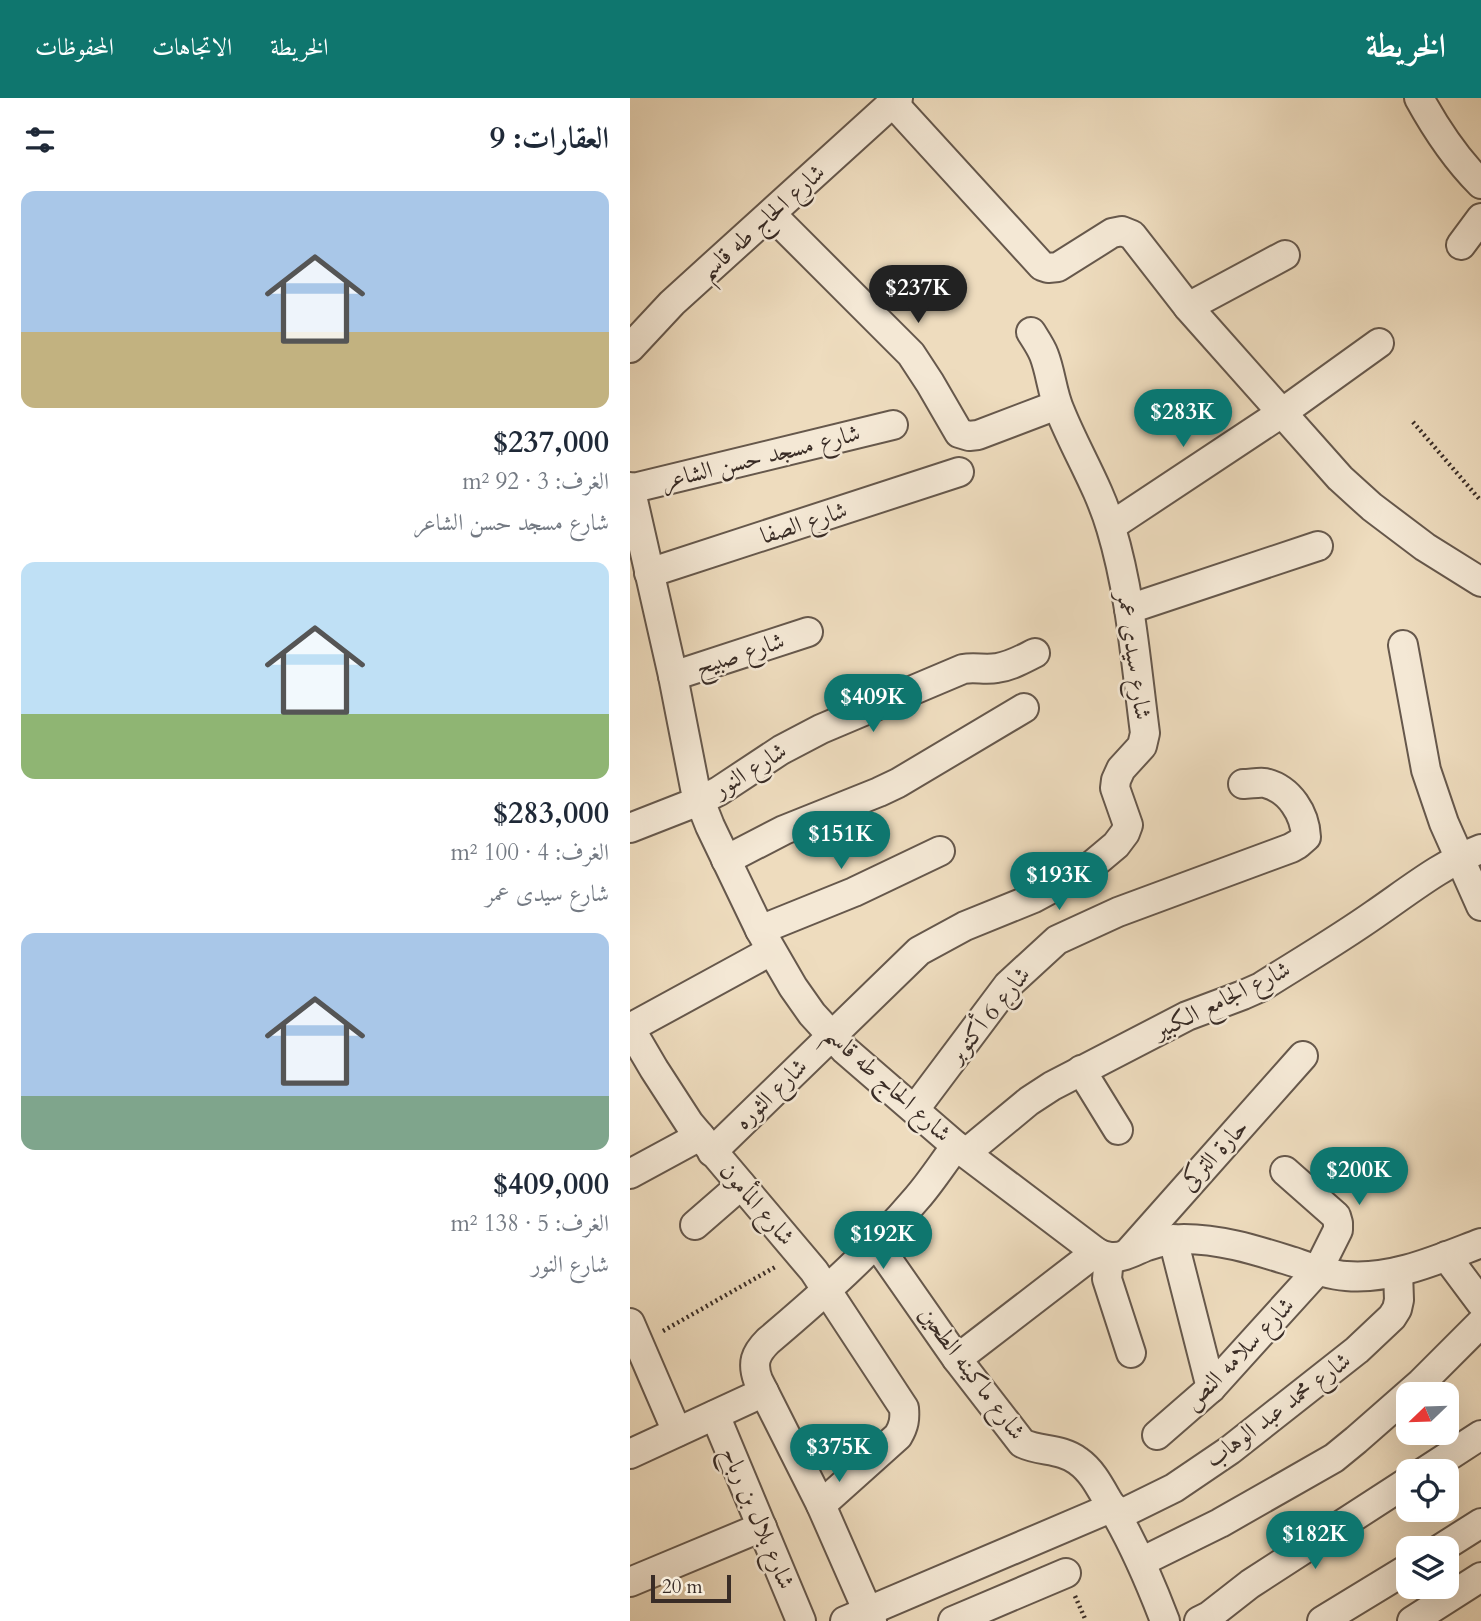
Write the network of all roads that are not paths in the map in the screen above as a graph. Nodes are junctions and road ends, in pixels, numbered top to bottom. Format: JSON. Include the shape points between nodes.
{"nodes":[{"id":1,"x":1419,"y":98,"type":"edge"},
{"id":2,"x":895,"y":100,"type":"edge"},
{"id":3,"x":1481,"y":184,"type":"edge"},
{"id":4,"x":771,"y":214,"type":"junction"},
{"id":5,"x":1481,"y":218,"type":"edge"},
{"id":6,"x":1461,"y":245,"type":"dead end"},
{"id":7,"x":1285,"y":255,"type":"dead end"},
{"id":8,"x":1188,"y":307,"type":"junction"},
{"id":9,"x":1031,"y":332,"type":"dead end"},
{"id":10,"x":1379,"y":343,"type":"dead end"},
{"id":11,"x":630,"y":348,"type":"edge"},
{"id":12,"x":1057,"y":405,"type":"junction"},
{"id":13,"x":1283,"y":412,"type":"junction"},
{"id":14,"x":893,"y":425,"type":"dead end"},
{"id":15,"x":959,"y":472,"type":"dead end"},
{"id":16,"x":630,"y":488,"type":"edge"},
{"id":17,"x":1111,"y":526,"type":"junction"},
{"id":18,"x":1318,"y":546,"type":"dead end"},
{"id":19,"x":649,"y":573,"type":"junction"},
{"id":20,"x":1481,"y":582,"type":"edge"},
{"id":21,"x":1129,"y":609,"type":"junction"},
{"id":22,"x":808,"y":632,"type":"dead end"},
{"id":23,"x":1403,"y":645,"type":"dead end"},
{"id":24,"x":1035,"y":653,"type":"dead end"},
{"id":25,"x":673,"y":676,"type":"junction"},
{"id":26,"x":1024,"y":708,"type":"dead end"},
{"id":27,"x":1243,"y":784,"type":"dead end"},
{"id":28,"x":699,"y":801,"type":"junction"},
{"id":29,"x":630,"y":828,"type":"edge"},
{"id":30,"x":940,"y":851,"type":"dead end"},
{"id":31,"x":1470,"y":853,"type":"edge"},
{"id":32,"x":726,"y":860,"type":"junction"},
{"id":33,"x":1481,"y":906,"type":"edge"},
{"id":34,"x":766,"y":941,"type":"junction"},
{"id":35,"x":630,"y":1028,"type":"edge"},
{"id":36,"x":831,"y":1036,"type":"junction"},
{"id":37,"x":1303,"y":1056,"type":"dead end"},
{"id":38,"x":1081,"y":1070,"type":"junction"},
{"id":39,"x":915,"y":1109,"type":"junction"},
{"id":40,"x":1118,"y":1130,"type":"dead end"},
{"id":41,"x":706,"y":1144,"type":"junction"},
{"id":42,"x":961,"y":1149,"type":"junction"},
{"id":43,"x":1285,"y":1171,"type":"dead end"},
{"id":44,"x":630,"y":1174,"type":"edge"},
{"id":45,"x":741,"y":1185,"type":"junction"},
{"id":46,"x":695,"y":1225,"type":"dead end"},
{"id":47,"x":1173,"y":1239,"type":"junction"},
{"id":48,"x":1481,"y":1242,"type":"edge"},
{"id":49,"x":876,"y":1243,"type":"junction"},
{"id":50,"x":1111,"y":1255,"type":"junction"},
{"id":51,"x":1447,"y":1256,"type":"junction"},
{"id":52,"x":1318,"y":1270,"type":"junction"},
{"id":53,"x":1398,"y":1272,"type":"junction"},
{"id":54,"x":828,"y":1291,"type":"junction"},
{"id":55,"x":1481,"y":1303,"type":"edge"},
{"id":56,"x":1481,"y":1323,"type":"edge"},
{"id":57,"x":635,"y":1334,"type":"edge"},
{"id":58,"x":1130,"y":1353,"type":"dead end"},
{"id":59,"x":957,"y":1359,"type":"junction"},
{"id":60,"x":1211,"y":1388,"type":"junction"},
{"id":61,"x":764,"y":1392,"type":"junction"},
{"id":62,"x":715,"y":1415,"type":"junction"},
{"id":63,"x":677,"y":1433,"type":"junction"},
{"id":64,"x":1157,"y":1435,"type":"dead end"},
{"id":65,"x":1481,"y":1435,"type":"edge"},
{"id":66,"x":630,"y":1454,"type":"edge"},
{"id":67,"x":1443,"y":1459,"type":"edge"},
{"id":68,"x":1396,"y":1489,"type":"edge"},
{"id":69,"x":821,"y":1505,"type":"junction"},
{"id":70,"x":1115,"y":1512,"type":"junction"},
{"id":71,"x":1481,"y":1523,"type":"edge"},
{"id":72,"x":762,"y":1527,"type":"junction"},
{"id":73,"x":1459,"y":1537,"type":"edge"},
{"id":74,"x":1141,"y":1562,"type":"junction"},
{"id":75,"x":1066,"y":1573,"type":"dead end"},
{"id":76,"x":1396,"y":1576,"type":"edge"},
{"id":77,"x":1481,"y":1577,"type":"edge"},
{"id":78,"x":630,"y":1583,"type":"edge"},
{"id":79,"x":862,"y":1618,"type":"edge"},
{"id":80,"x":801,"y":1621,"type":"edge"},
{"id":81,"x":953,"y":1621,"type":"edge"},
{"id":82,"x":1165,"y":1621,"type":"edge"},
{"id":83,"x":1199,"y":1621,"type":"edge"},
{"id":84,"x":1322,"y":1621,"type":"edge"},
{"id":85,"x":1412,"y":1621,"type":"edge"}],
"edges":[{"from":1,"to":3,"type":"street","via":[[1452,151]]},
{"from":2,"to":4,"type":"street","name":"شارع الحاج طه قاسم"},
{"from":2,"to":8,"type":"street","via":[[1042,266],[1058,267],[1112,233],[1127,232]]},
{"from":4,"to":11,"type":"street","name":"شارع الحاج طه قاسم","via":[[672,303]]},
{"from":4,"to":12,"type":"street","via":[[911,354],[959,433],[978,435]]},
{"from":5,"to":6,"type":"street"},
{"from":7,"to":8,"type":"street"},
{"from":8,"to":13,"type":"street"},
{"from":9,"to":12,"type":"street","name":"شارع سيدى عمر","via":[[1044,354]]},
{"from":10,"to":13,"type":"street"},
{"from":12,"to":17,"type":"street","name":"شارع سيدى عمر"},
{"from":13,"to":17,"type":"street"},
{"from":13,"to":20,"type":"street","via":[[1361,498]]},
{"from":14,"to":16,"type":"street","name":"شارع مسجد حسن الشاعر"},
{"from":15,"to":19,"type":"street","name":"شارع الصفا"},
{"from":16,"to":19,"type":"street","name":"شارع الحاج طه قاسم"},
{"from":17,"to":21,"type":"street","name":"شارع سيدى عمر"},
{"from":18,"to":21,"type":"street"},
{"from":19,"to":25,"type":"street","name":"شارع الحاج طه قاسم"},
{"from":21,"to":36,"type":"street","name":"شارع سيدى عمر","via":[[1145,733],[1142,746],[1116,780],[1128,825],[1125,833],[1091,866],[1060,884],[919,951]]},
{"from":22,"to":25,"type":"street","name":"شارع صبيح"},
{"from":23,"to":31,"type":"street","via":[[1434,797]]},
{"from":24,"to":28,"type":"street","name":"شارع النور","via":[[995,669],[962,669],[821,729]]},
{"from":25,"to":28,"type":"street","name":"شارع الحاج طه قاسم"},
{"from":26,"to":32,"type":"street","via":[[898,783],[784,830]]},
{"from":27,"to":39,"type":"street","name":"شارع 6 أكتوبر","via":[[1265,783],[1286,793],[1301,813],[1306,837],[1291,848],[1056,940],[1008,985]]},
{"from":28,"to":29,"type":"street","name":"شارع النور"},
{"from":28,"to":32,"type":"street","name":"شارع الحاج طه قاسم"},
{"from":30,"to":34,"type":"street"},
{"from":31,"to":33,"type":"street"},
{"from":31,"to":38,"type":"street","name":"شارع الجامع الكبير","via":[[1261,987],[1187,1016]]},
{"from":32,"to":34,"type":"street","name":"شارع الحاج طه قاسم"},
{"from":34,"to":35,"type":"street"},
{"from":34,"to":36,"type":"street","name":"شارع الحاج طه قاسم","via":[[793,988]]},
{"from":35,"to":41,"type":"street","name":"شارع المأمون"},
{"from":36,"to":39,"type":"street","name":"شارع الحاج طه قاسم"},
{"from":36,"to":41,"type":"street","name":"شارع الثوره"},
{"from":37,"to":50,"type":"street","name":"حارة التركى"},
{"from":38,"to":40,"type":"street"},
{"from":38,"to":42,"type":"street","name":"شارع الجامع الكبير"},
{"from":39,"to":42,"type":"street","name":"شارع الحاج طه قاسم"},
{"from":41,"to":44,"type":"street","name":"شارع الثوره"},
{"from":41,"to":45,"type":"street","name":"شارع المأمون"},
{"from":42,"to":49,"type":"street","name":"شارع الجامع الكبير"},
{"from":42,"to":50,"type":"street","name":"شارع الحاج طه قاسم"},
{"from":43,"to":52,"type":"street","name":"شارع سلامه النص","via":[[1336,1216],[1338,1230]]},
{"from":45,"to":46,"type":"street"},
{"from":45,"to":54,"type":"street","name":"شارع المأمون"},
{"from":47,"to":50,"type":"street"},
{"from":47,"to":52,"type":"street","via":[[1248,1248]]},
{"from":47,"to":60,"type":"street"},
{"from":48,"to":51,"type":"street"},
{"from":49,"to":54,"type":"street","name":"شارع الجامع الكبير"},
{"from":49,"to":59,"type":"street","name":"شارع ماكينه الطحين"},
{"from":50,"to":58,"type":"street","via":[[1107,1279]]},
{"from":50,"to":59,"type":"street"},
{"from":51,"to":53,"type":"street"},
{"from":51,"to":55,"type":"street"},
{"from":52,"to":53,"type":"street","via":[[1371,1277]]},
{"from":52,"to":60,"type":"street","name":"شارع سلامه النص"},
{"from":53,"to":70,"type":"street","name":"شارع محمد عبد الوهاب","via":[[1397,1309],[1357,1350],[1174,1488]]},
{"from":54,"to":61,"type":"street","name":"شارع الجامع الكبير","via":[[760,1349],[754,1363]]},
{"from":54,"to":69,"type":"street","name":"شارع المأمون","via":[[904,1408],[905,1418],[898,1436]]},
{"from":56,"to":74,"type":"street","via":[[1421,1383],[1334,1458]]},
{"from":57,"to":63,"type":"street"},
{"from":59,"to":70,"type":"street","name":"شارع ماكينه الطحين","via":[[1022,1443],[1068,1454],[1080,1462]]},
{"from":60,"to":64,"type":"street","name":"شارع سلامه النص"},
{"from":61,"to":62,"type":"street"},
{"from":61,"to":69,"type":"street"},
{"from":62,"to":63,"type":"street"},
{"from":62,"to":72,"type":"street","name":"شارع بلال بن رباح"},
{"from":63,"to":66,"type":"street"},
{"from":65,"to":67,"type":"street"},
{"from":68,"to":83,"type":"street"},
{"from":69,"to":79,"type":"street"},
{"from":70,"to":74,"type":"street","name":"شارع ماكينه الطحين"},
{"from":70,"to":79,"type":"street","name":"شارع محمد عبد الوهاب"},
{"from":71,"to":73,"type":"street"},
{"from":72,"to":78,"type":"street"},
{"from":72,"to":80,"type":"street","name":"شارع بلال بن رباح"},
{"from":74,"to":82,"type":"street","name":"شارع ماكينه الطحين"},
{"from":75,"to":81,"type":"street"},
{"from":76,"to":84,"type":"street"},
{"from":77,"to":85,"type":"street"}]}
